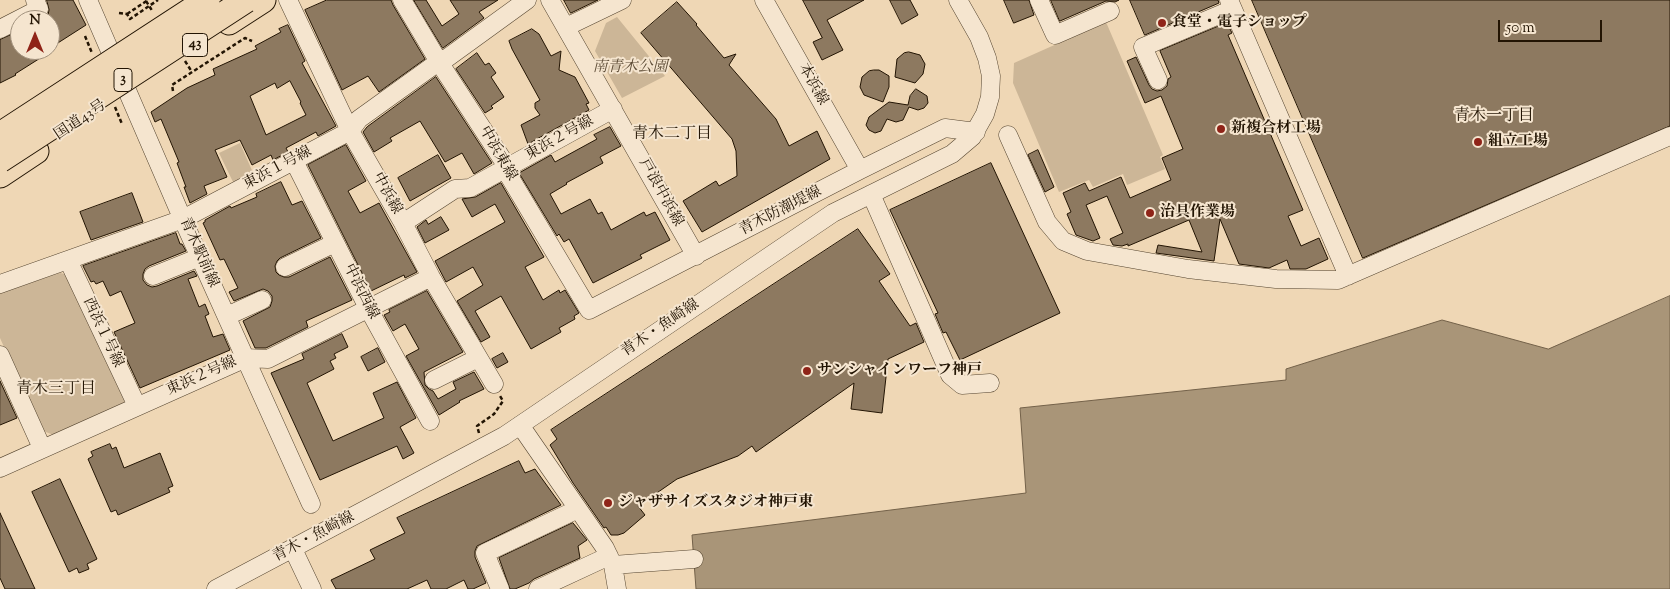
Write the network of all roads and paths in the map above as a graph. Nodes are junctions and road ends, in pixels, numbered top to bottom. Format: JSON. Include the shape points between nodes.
{"nodes":[{"id":1,"x":35,"y":0,"type":"edge"},
{"id":2,"x":88,"y":0,"type":"edge"},
{"id":3,"x":148,"y":0,"type":"edge"},
{"id":4,"x":158,"y":0,"type":"edge"},
{"id":5,"x":189,"y":0,"type":"edge"},
{"id":6,"x":207,"y":0,"type":"edge"},
{"id":7,"x":246,"y":0,"type":"edge"},
{"id":8,"x":263,"y":0,"type":"edge"},
{"id":9,"x":288,"y":0,"type":"edge"},
{"id":10,"x":402,"y":0,"type":"edge"},
{"id":11,"x":527,"y":0,"type":"edge"},
{"id":12,"x":550,"y":0,"type":"edge"},
{"id":13,"x":622,"y":0,"type":"edge"},
{"id":14,"x":764,"y":0,"type":"edge"},
{"id":15,"x":958,"y":0,"type":"edge"},
{"id":16,"x":1039,"y":0,"type":"edge"},
{"id":17,"x":1231,"y":5,"type":"edge"},
{"id":18,"x":1110,"y":11,"type":"dead end"},
{"id":19,"x":119,"y":14,"type":"dead end"},
{"id":20,"x":127,"y":14,"type":"junction"},
{"id":21,"x":566,"y":27,"type":"junction"},
{"id":22,"x":0,"y":29,"type":"edge"},
{"id":23,"x":252,"y":41,"type":"dead end"},
{"id":24,"x":110,"y":51,"type":"junction"},
{"id":25,"x":440,"y":62,"type":"junction"},
{"id":26,"x":1158,"y":80,"type":"dead end"},
{"id":27,"x":127,"y":90,"type":"junction"},
{"id":28,"x":173,"y":91,"type":"dead end"},
{"id":29,"x":613,"y":109,"type":"junction"},
{"id":30,"x":0,"y":121,"type":"edge"},
{"id":31,"x":350,"y":130,"type":"junction"},
{"id":32,"x":976,"y":132,"type":"junction"},
{"id":33,"x":0,"y":135,"type":"edge"},
{"id":34,"x":1008,"y":135,"type":"dead end"},
{"id":35,"x":1670,"y":136,"type":"edge"},
{"id":36,"x":0,"y":160,"type":"edge"},
{"id":37,"x":294,"y":161,"type":"junction"},
{"id":38,"x":508,"y":168,"type":"junction"},
{"id":39,"x":860,"y":170,"type":"junction"},
{"id":40,"x":0,"y":175,"type":"edge"},
{"id":41,"x":871,"y":194,"type":"junction"},
{"id":42,"x":183,"y":219,"type":"junction"},
{"id":43,"x":402,"y":223,"type":"junction"},
{"id":44,"x":335,"y":243,"type":"junction"},
{"id":45,"x":200,"y":256,"type":"junction"},
{"id":46,"x":696,"y":256,"type":"junction"},
{"id":47,"x":68,"y":260,"type":"junction"},
{"id":48,"x":285,"y":267,"type":"dead end"},
{"id":49,"x":153,"y":276,"type":"dead end"},
{"id":50,"x":1348,"y":276,"type":"junction"},
{"id":51,"x":431,"y":277,"type":"junction"},
{"id":52,"x":0,"y":284,"type":"edge"},
{"id":53,"x":262,"y":300,"type":"dead end"},
{"id":54,"x":368,"y":308,"type":"junction"},
{"id":55,"x":589,"y":310,"type":"joint"},
{"id":56,"x":227,"y":316,"type":"junction"},
{"id":57,"x":0,"y":355,"type":"edge"},
{"id":58,"x":246,"y":358,"type":"junction"},
{"id":59,"x":478,"y":358,"type":"junction"},
{"id":60,"x":434,"y":380,"type":"dead end"},
{"id":61,"x":494,"y":384,"type":"dead end"},
{"id":62,"x":990,"y":384,"type":"dead end"},
{"id":63,"x":503,"y":401,"type":"dead end"},
{"id":64,"x":137,"y":406,"type":"junction"},
{"id":65,"x":430,"y":421,"type":"dead end"},
{"id":66,"x":520,"y":425,"type":"junction"},
{"id":67,"x":480,"y":433,"type":"dead end"},
{"id":68,"x":42,"y":448,"type":"junction"},
{"id":69,"x":0,"y":468,"type":"edge"},
{"id":70,"x":311,"y":504,"type":"dead end"},
{"id":71,"x":578,"y":509,"type":"junction"},
{"id":72,"x":293,"y":549,"type":"junction"},
{"id":73,"x":694,"y":559,"type":"dead end"},
{"id":74,"x":611,"y":561,"type":"junction"},
{"id":75,"x":216,"y":589,"type":"edge"},
{"id":76,"x":312,"y":589,"type":"edge"},
{"id":77,"x":500,"y":589,"type":"edge"},
{"id":78,"x":538,"y":589,"type":"edge"},
{"id":79,"x":616,"y":589,"type":"edge"}],
"edges":[{"from":1,"to":22,"type":"street","via":[[39,9]]},
{"from":2,"to":24,"type":"street","name":"青木駅前線"},
{"from":3,"to":20,"type":"path"},
{"from":4,"to":20,"type":"path","via":[[130,19]]},
{"from":5,"to":24,"type":"highway"},
{"from":6,"to":33,"type":"highway","number":"3","bridge":true},
{"from":7,"to":36,"type":"highway","number":"3","bridge":true},
{"from":8,"to":27,"type":"highway","name":"国道43号","number":"43"},
{"from":9,"to":31,"type":"street","name":"中浜線"},
{"from":10,"to":25,"type":"street","name":"中浜東線"},
{"from":11,"to":25,"type":"street","name":"東浜１号線"},
{"from":12,"to":21,"type":"street","name":"戸浪中浜線"},
{"from":13,"to":21,"type":"street"},
{"from":14,"to":39,"type":"street","name":"本浜線"},
{"from":15,"to":32,"type":"street","name":"青木・魚崎線","via":[[979,37],[991,76],[990,97]]},
{"from":16,"to":18,"type":"street","via":[[1055,35]]},
{"from":17,"to":26,"type":"street","via":[[1143,47]]},
{"from":17,"to":50,"type":"street"},
{"from":19,"to":20,"type":"path"},
{"from":21,"to":29,"type":"street","name":"戸浪中浜線"},
{"from":23,"to":28,"type":"path","via":[[245,38],[172,85]]},
{"from":24,"to":27,"type":"street","name":"青木駅前線"},
{"from":24,"to":30,"type":"highway"},
{"from":25,"to":31,"type":"street","name":"東浜１号線","via":[[359,119]]},
{"from":25,"to":38,"type":"street","name":"中浜東線"},
{"from":27,"to":40,"type":"highway","name":"国道43号","number":"43"},
{"from":27,"to":42,"type":"street","name":"青木駅前線"},
{"from":29,"to":38,"type":"street","name":"東浜２号線"},
{"from":29,"to":46,"type":"street","name":"戸浪中浜線"},
{"from":31,"to":37,"type":"street","name":"東浜１号線"},
{"from":31,"to":43,"type":"street","name":"中浜線"},
{"from":32,"to":39,"type":"street","name":"青木防潮堤線","via":[[945,128]]},
{"from":32,"to":41,"type":"street","name":"青木・魚崎線","via":[[952,154]]},
{"from":34,"to":50,"type":"street","via":[[1047,222],[1063,241],[1079,248],[1188,269],[1276,279],[1338,280]]},
{"from":35,"to":50,"type":"street"},
{"from":37,"to":42,"type":"street","name":"東浜１号線"},
{"from":37,"to":44,"type":"street","name":"中浜西線"},
{"from":38,"to":43,"type":"street","name":"東浜２号線","via":[[470,188],[455,189]]},
{"from":38,"to":55,"type":"street","name":"中浜東線","via":[[509,176]]},
{"from":39,"to":46,"type":"street","name":"青木防潮堤線"},
{"from":41,"to":62,"type":"street","via":[[950,375],[962,385]]},
{"from":41,"to":66,"type":"street","name":"青木・魚崎線","via":[[804,232]]},
{"from":42,"to":45,"type":"street","name":"青木駅前線"},
{"from":42,"to":47,"type":"street","name":"東浜１号線"},
{"from":43,"to":51,"type":"street","name":"中浜線"},
{"from":44,"to":48,"type":"street"},
{"from":44,"to":54,"type":"street","name":"中浜西線"},
{"from":45,"to":49,"type":"street"},
{"from":45,"to":56,"type":"street","name":"青木駅前線"},
{"from":46,"to":55,"type":"street","name":"青木防潮堤線"},
{"from":47,"to":52,"type":"street","name":"東浜１号線"},
{"from":47,"to":64,"type":"street","name":"西浜１号線"},
{"from":51,"to":54,"type":"street","name":"東浜２号線"},
{"from":51,"to":59,"type":"street","name":"中浜線"},
{"from":53,"to":56,"type":"street"},
{"from":54,"to":58,"type":"street","name":"東浜２号線","via":[[268,359]]},
{"from":54,"to":65,"type":"street","name":"中浜西線"},
{"from":56,"to":58,"type":"street","name":"青木駅前線"},
{"from":57,"to":68,"type":"street"},
{"from":58,"to":64,"type":"street","name":"東浜２号線"},
{"from":58,"to":70,"type":"street","name":"青木駅前線"},
{"from":59,"to":60,"type":"street"},
{"from":59,"to":61,"type":"street","name":"中浜線"},
{"from":63,"to":67,"type":"path","via":[[494,414],[477,426]]},
{"from":64,"to":68,"type":"street","name":"東浜２号線"},
{"from":66,"to":71,"type":"street"},
{"from":66,"to":72,"type":"street","name":"青木・魚崎線"},
{"from":68,"to":69,"type":"street","name":"東浜２号線"},
{"from":71,"to":74,"type":"street"},
{"from":71,"to":77,"type":"street","via":[[485,553]]},
{"from":72,"to":75,"type":"street","name":"青木・魚崎線"},
{"from":72,"to":76,"type":"street"},
{"from":73,"to":74,"type":"street"},
{"from":74,"to":78,"type":"street"},
{"from":74,"to":79,"type":"street"}]}
